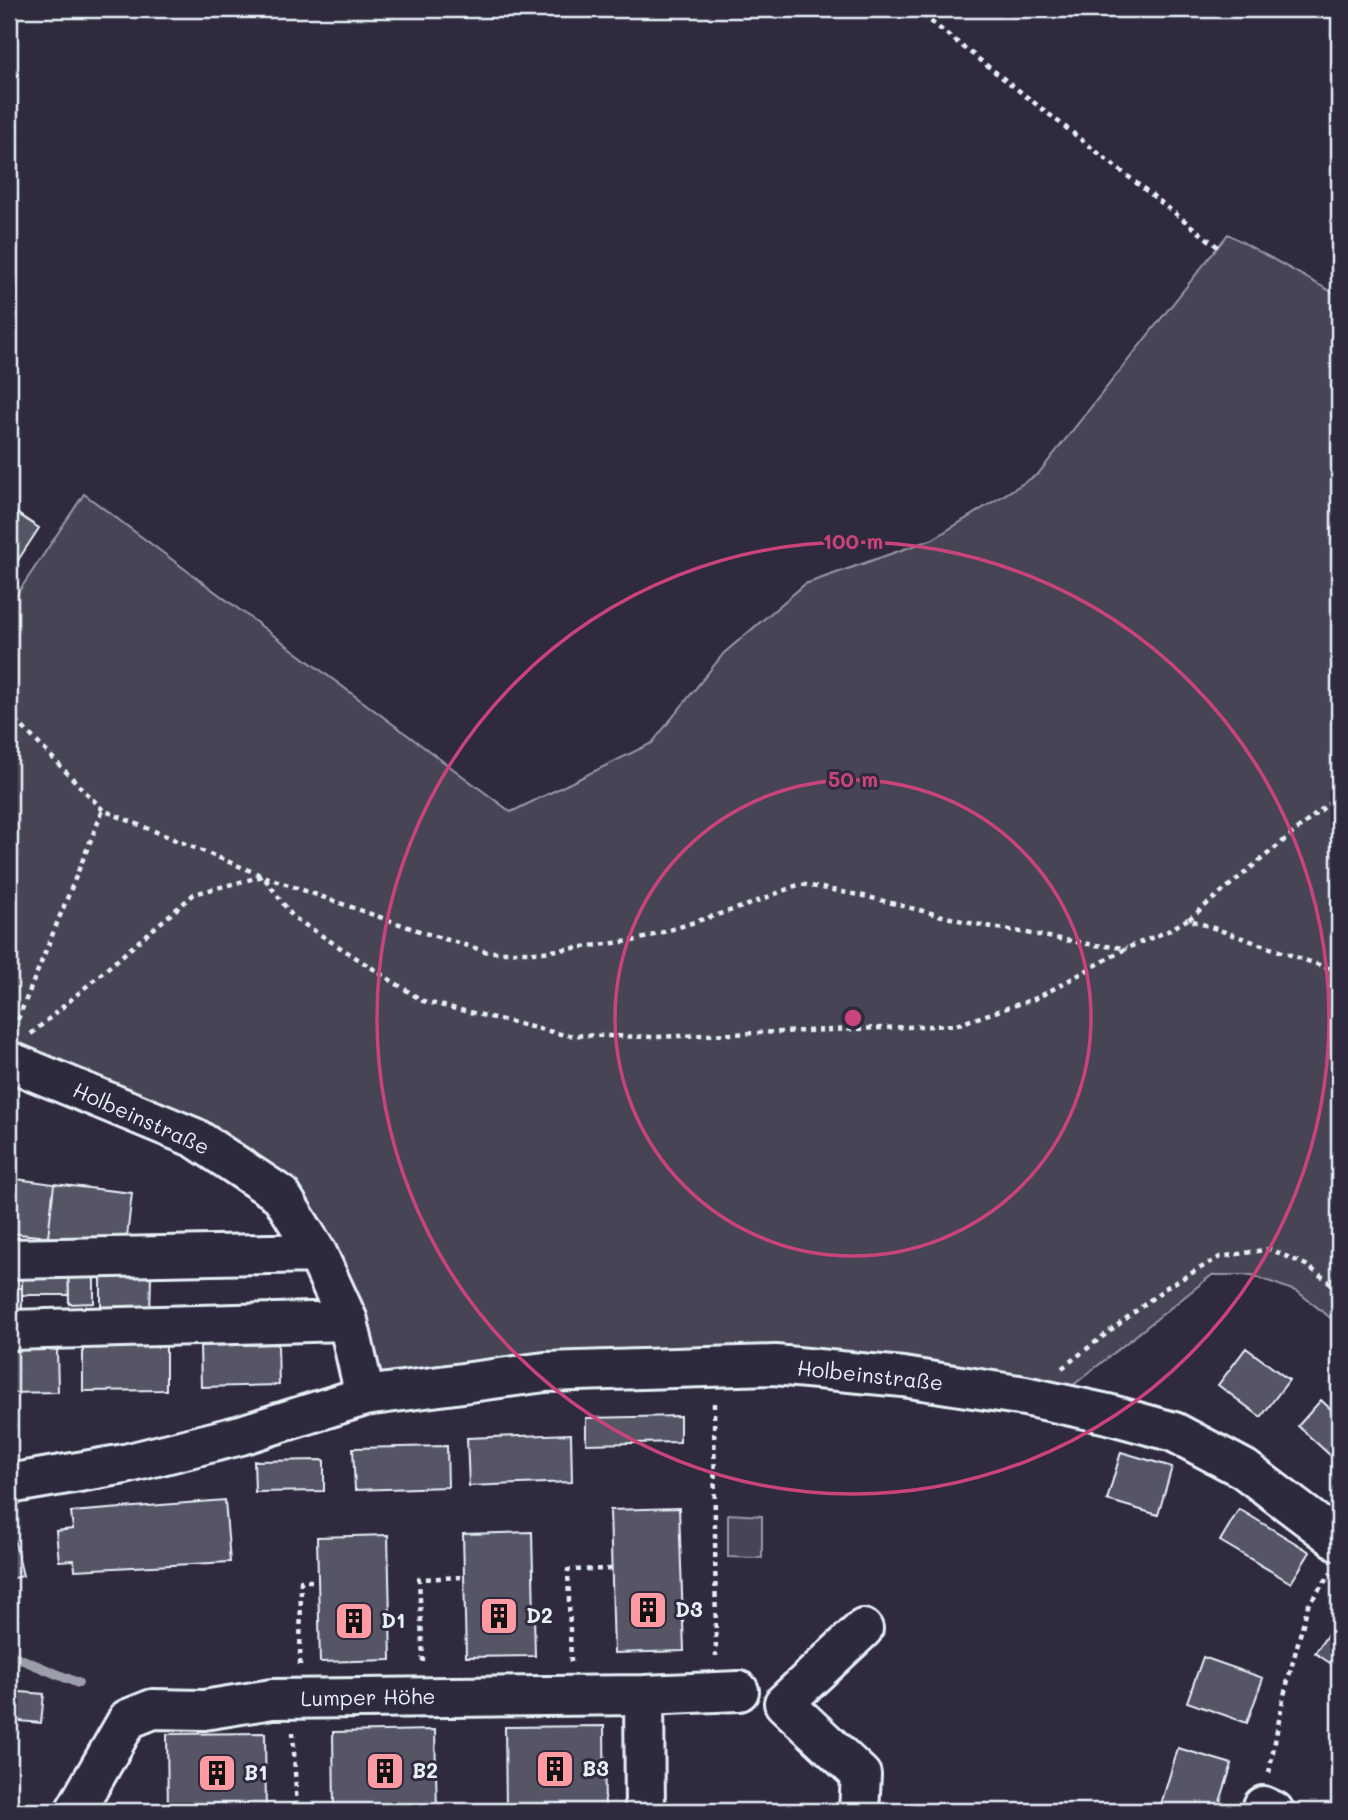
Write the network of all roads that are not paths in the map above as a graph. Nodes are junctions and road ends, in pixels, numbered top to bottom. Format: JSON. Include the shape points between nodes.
{"nodes":[{"id":1,"x":17,"y":1042,"type":"edge"},
{"id":2,"x":317,"y":1253,"type":"junction"},
{"id":3,"x":9,"y":1259,"type":"edge"},
{"id":4,"x":348,"y":1321,"type":"junction"},
{"id":5,"x":9,"y":1330,"type":"edge"},
{"id":6,"x":365,"y":1396,"type":"junction"},
{"id":7,"x":9,"y":1483,"type":"edge"},
{"id":8,"x":1335,"y":1556,"type":"edge"},
{"id":9,"x":863,"y":1629,"type":"dead end"},
{"id":10,"x":727,"y":1692,"type":"road end"},
{"id":11,"x":645,"y":1695,"type":"junction"},
{"id":12,"x":75,"y":1811,"type":"edge"},
{"id":13,"x":645,"y":1811,"type":"edge"},
{"id":14,"x":859,"y":1811,"type":"edge"}],
"edges":[{"from":1,"to":2,"type":"street","name":"Holbeinstraße","via":[[195,1138],[281,1195]]},
{"from":2,"to":3,"type":"street"},
{"from":2,"to":4,"type":"street","name":"Holbeinstraße"},
{"from":4,"to":5,"type":"street"},
{"from":4,"to":6,"type":"street","name":"Holbeinstraße"},
{"from":6,"to":7,"type":"street","name":"Holbeinstraße","via":[[241,1435],[125,1464]]},
{"from":6,"to":8,"type":"street","name":"Holbeinstraße","via":[[545,1372],[775,1365],[903,1377],[1025,1396],[1174,1433],[1244,1469]]},
{"from":9,"to":14,"type":"street","via":[[785,1703],[861,1775]]},
{"from":10,"to":11,"type":"street","name":"Lumper Höhe"},
{"from":11,"to":12,"type":"street","name":"Lumper Höhe","via":[[424,1698],[296,1712],[272,1699],[204,1710],[153,1709],[128,1719]]},
{"from":11,"to":13,"type":"street"}]}
